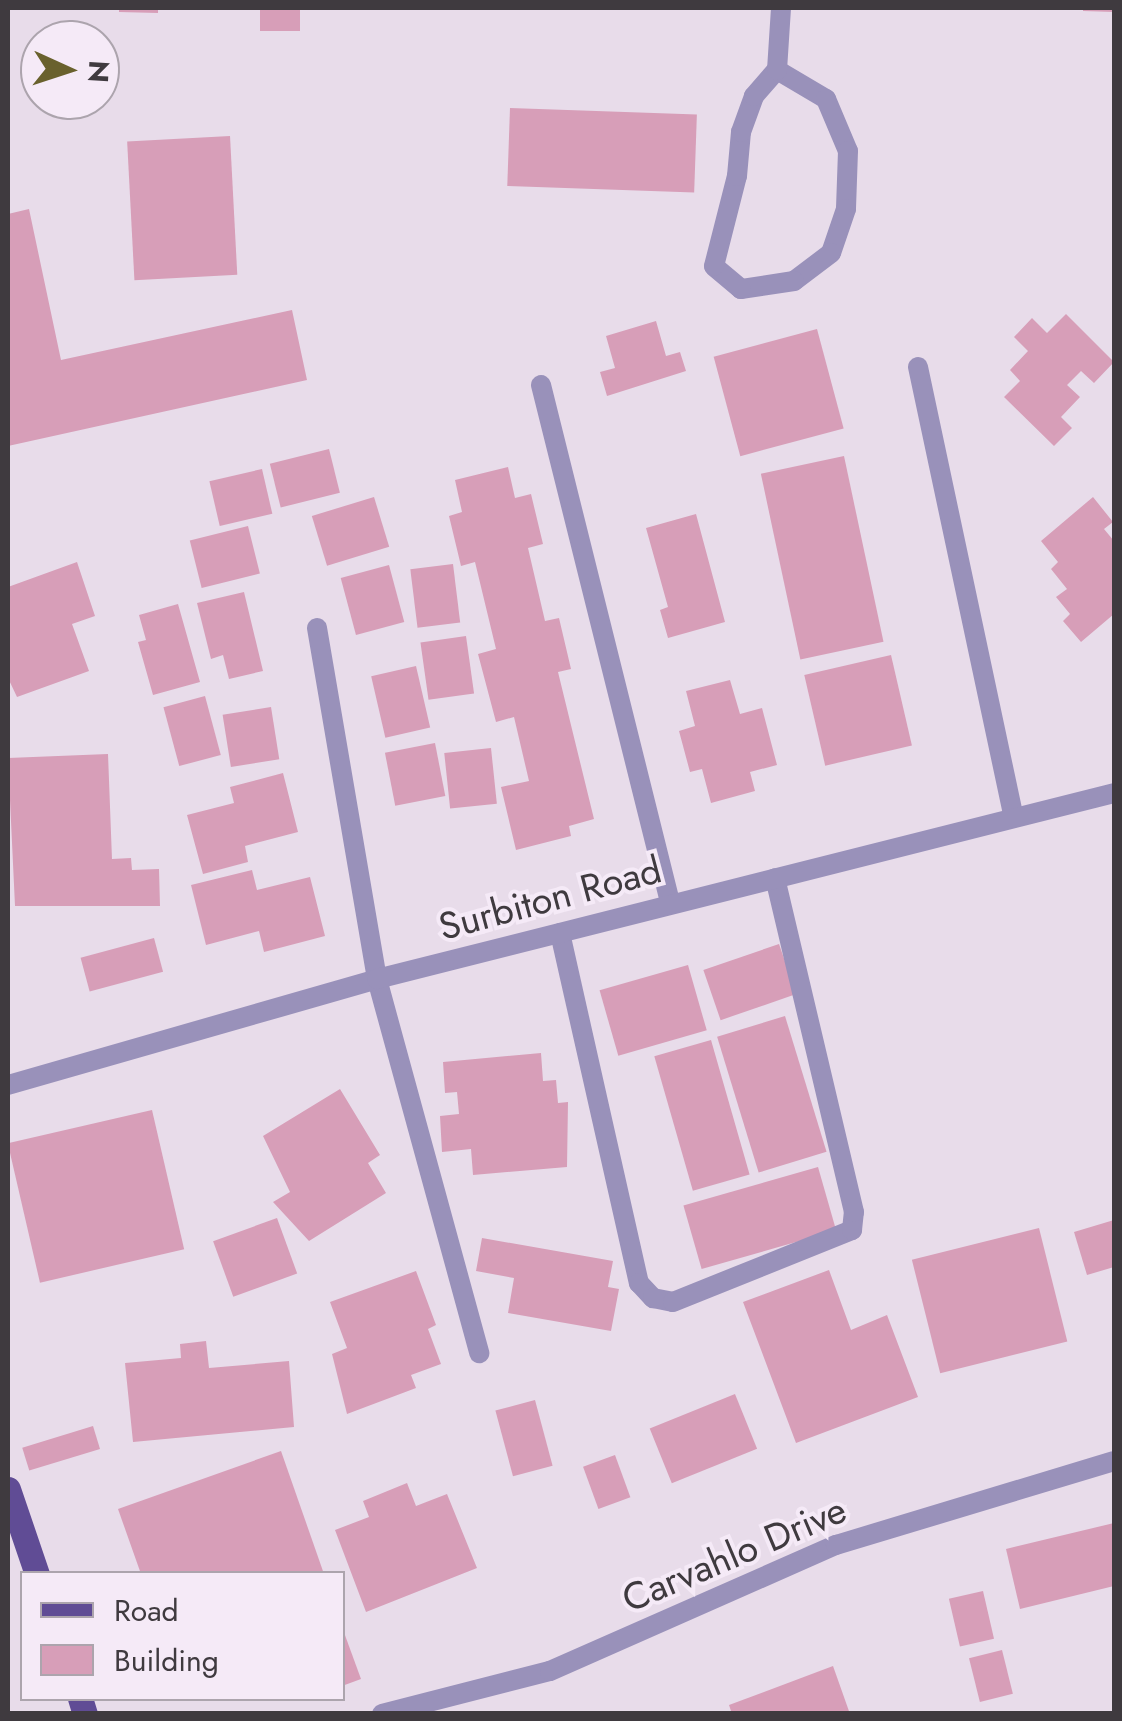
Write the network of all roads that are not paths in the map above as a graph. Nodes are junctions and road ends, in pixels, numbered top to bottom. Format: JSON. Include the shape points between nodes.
{"nodes":[{"id":1,"x":781,"y":8,"type":"edge"},
{"id":2,"x":777,"y":70,"type":"junction"},
{"id":3,"x":918,"y":367,"type":"dead end"},
{"id":4,"x":541,"y":386,"type":"dead end"},
{"id":5,"x":317,"y":628,"type":"dead end"},
{"id":6,"x":1114,"y":793,"type":"edge"},
{"id":7,"x":1014,"y":818,"type":"junction"},
{"id":8,"x":775,"y":878,"type":"junction"},
{"id":9,"x":670,"y":902,"type":"junction"},
{"id":10,"x":560,"y":933,"type":"junction"},
{"id":11,"x":377,"y":980,"type":"junction"},
{"id":12,"x":8,"y":1085,"type":"edge"},
{"id":13,"x":479,"y":1353,"type":"dead end"},
{"id":14,"x":1114,"y":1461,"type":"edge"},
{"id":15,"x":8,"y":1489,"type":"edge"},
{"id":16,"x":35,"y":1571,"type":"edge"},
{"id":17,"x":382,"y":1714,"type":"edge"}],
"edges":[{"from":1,"to":2,"type":"street"},
{"from":2,"to":2,"type":"street","via":[[754,96],[741,132],[714,266],[741,288],[794,281],[818,263],[831,253],[846,209],[848,150],[826,99]]},
{"from":3,"to":7,"type":"street"},
{"from":4,"to":9,"type":"street"},
{"from":5,"to":11,"type":"street"},
{"from":6,"to":7,"type":"street","name":"Surbiton Road"},
{"from":7,"to":8,"type":"street","name":"Surbiton Road"},
{"from":8,"to":9,"type":"street","name":"Surbiton Road"},
{"from":8,"to":10,"type":"street","via":[[854,1212],[852,1230],[673,1302],[653,1298],[638,1283]]},
{"from":9,"to":10,"type":"street","name":"Surbiton Road"},
{"from":10,"to":11,"type":"street","name":"Surbiton Road"},
{"from":11,"to":12,"type":"street","name":"Surbiton Road"},
{"from":11,"to":13,"type":"street"},
{"from":14,"to":17,"type":"street","name":"Carvahlo Drive","via":[[836,1545],[550,1671]]},
{"from":15,"to":16,"type":"main road"}]}
